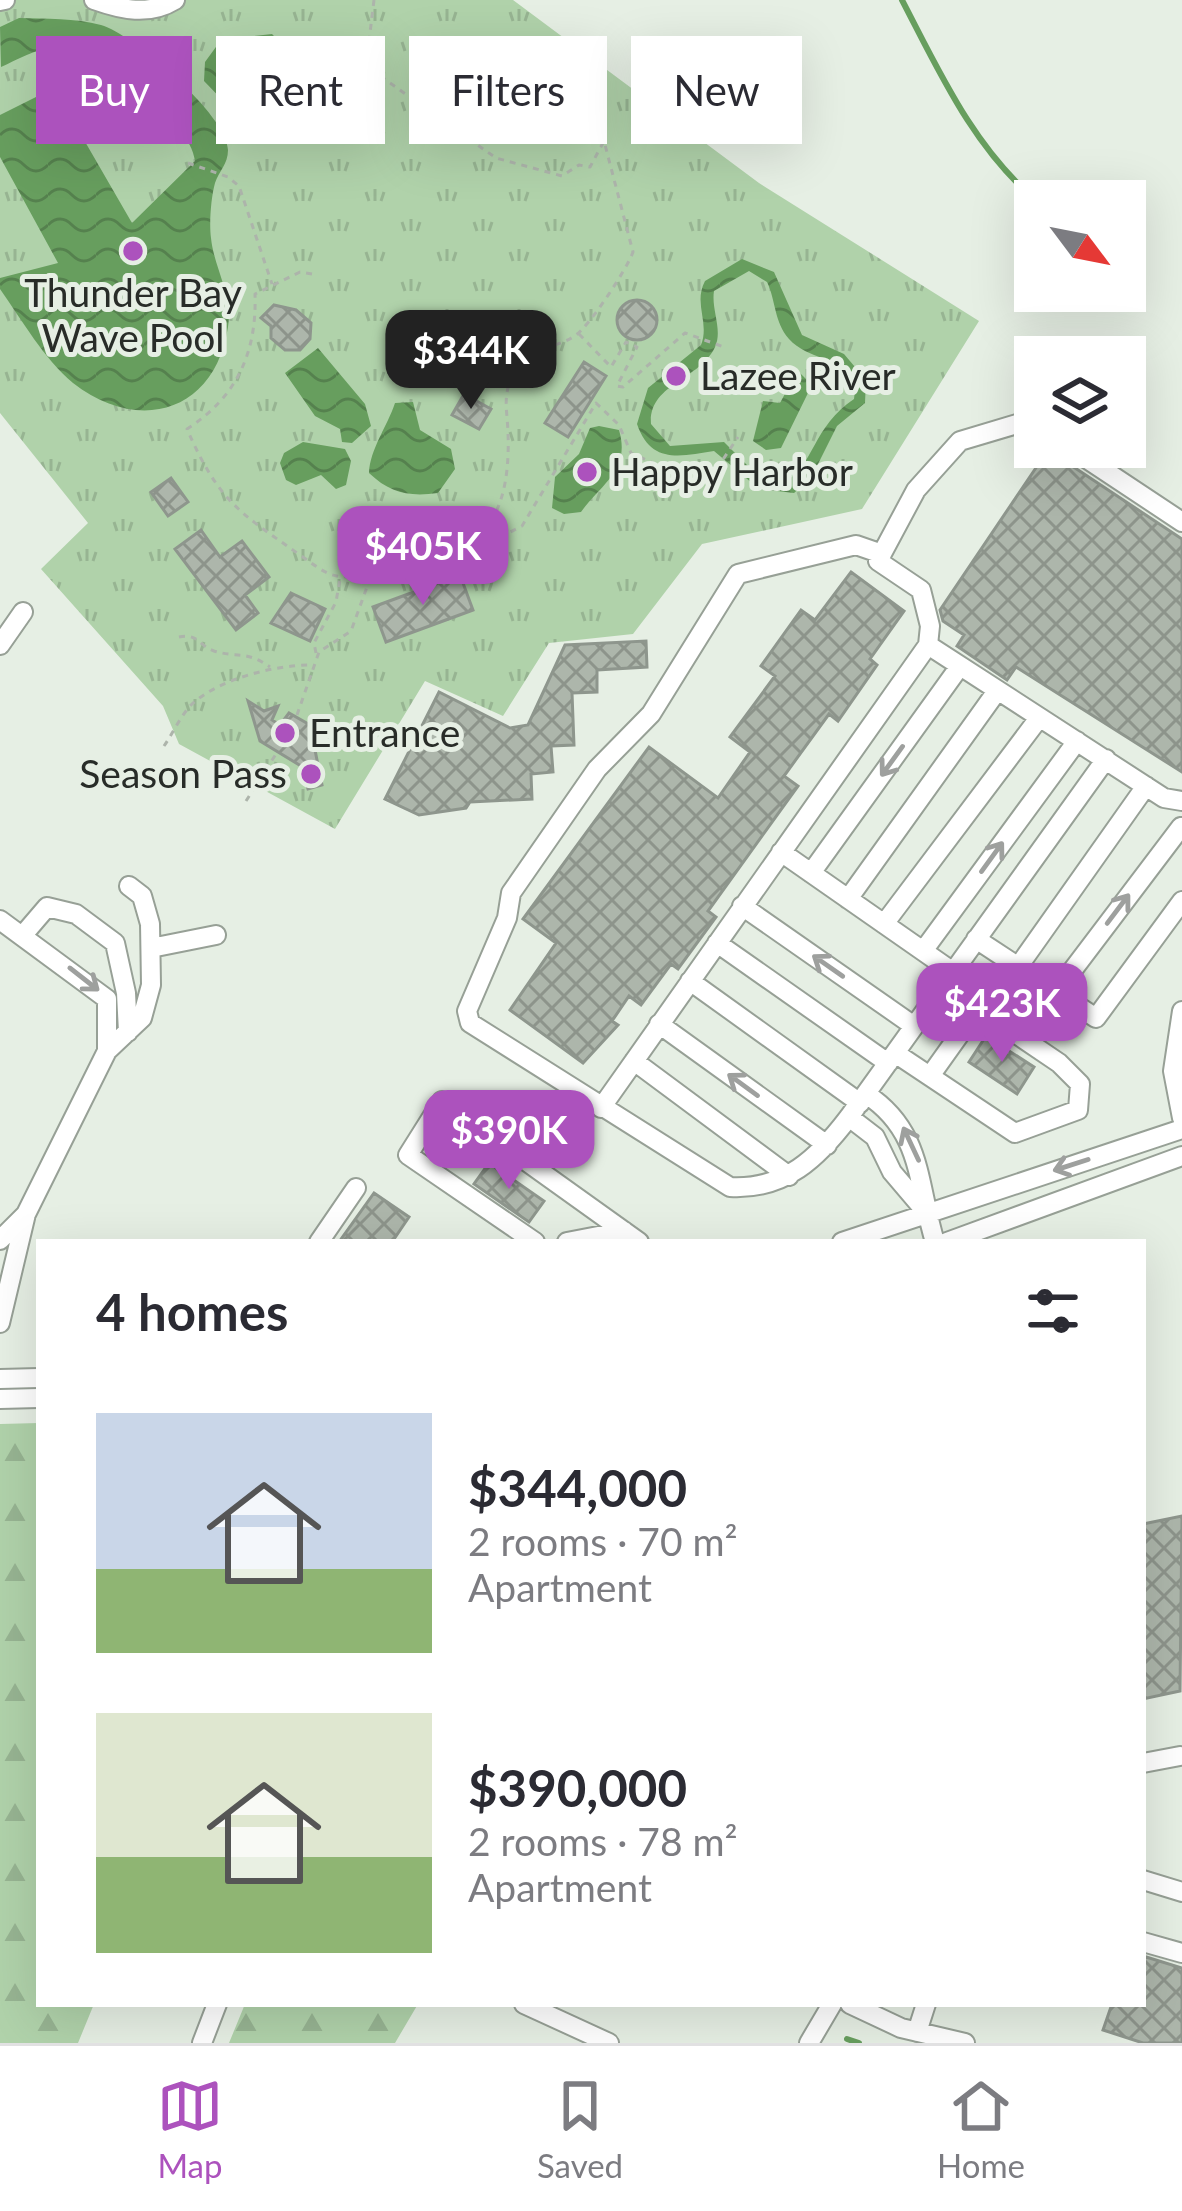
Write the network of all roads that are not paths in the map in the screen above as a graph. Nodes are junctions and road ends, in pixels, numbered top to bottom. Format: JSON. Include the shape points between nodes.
{"nodes":[{"id":1,"x":94,"y":0,"type":"edge"},
{"id":2,"x":175,"y":0,"type":"edge"},
{"id":3,"x":1014,"y":425,"type":"edge"},
{"id":4,"x":1101,"y":468,"type":"edge"},
{"id":5,"x":1182,"y":522,"type":"edge"},
{"id":6,"x":882,"y":554,"type":"junction"},
{"id":7,"x":23,"y":612,"type":"dead end"},
{"id":8,"x":0,"y":645,"type":"edge"},
{"id":9,"x":928,"y":645,"type":"junction"},
{"id":10,"x":960,"y":666,"type":"junction"},
{"id":11,"x":998,"y":691,"type":"junction"},
{"id":12,"x":1039,"y":718,"type":"junction"},
{"id":13,"x":1077,"y":741,"type":"junction"},
{"id":14,"x":1106,"y":759,"type":"junction"},
{"id":15,"x":1146,"y":786,"type":"junction"},
{"id":16,"x":1173,"y":800,"type":"edge"},
{"id":17,"x":1181,"y":828,"type":"edge"},
{"id":18,"x":781,"y":852,"type":"junction"},
{"id":19,"x":811,"y":873,"type":"junction"},
{"id":20,"x":129,"y":886,"type":"dead end"},
{"id":21,"x":848,"y":899,"type":"junction"},
{"id":22,"x":1182,"y":901,"type":"edge"},
{"id":23,"x":742,"y":906,"type":"junction"},
{"id":24,"x":0,"y":920,"type":"edge"},
{"id":25,"x":884,"y":924,"type":"junction"},
{"id":26,"x":216,"y":934,"type":"dead end"},
{"id":27,"x":23,"y":935,"type":"junction"},
{"id":28,"x":976,"y":939,"type":"junction"},
{"id":29,"x":716,"y":943,"type":"junction"},
{"id":30,"x":151,"y":948,"type":"junction"},
{"id":31,"x":923,"y":951,"type":"junction"},
{"id":32,"x":1018,"y":967,"type":"junction"},
{"id":33,"x":948,"y":978,"type":"junction"},
{"id":34,"x":690,"y":981,"type":"junction"},
{"id":35,"x":1056,"y":992,"type":"junction"},
{"id":36,"x":977,"y":1010,"type":"junction"},
{"id":37,"x":1182,"y":1011,"type":"edge"},
{"id":38,"x":659,"y":1024,"type":"junction"},
{"id":39,"x":914,"y":1026,"type":"junction"},
{"id":40,"x":128,"y":1032,"type":"junction"},
{"id":41,"x":107,"y":1051,"type":"junction"},
{"id":42,"x":891,"y":1058,"type":"junction"},
{"id":43,"x":634,"y":1060,"type":"junction"},
{"id":44,"x":930,"y":1076,"type":"junction"},
{"id":45,"x":859,"y":1104,"type":"junction"},
{"id":46,"x":601,"y":1108,"type":"junction"},
{"id":47,"x":1182,"y":1118,"type":"edge"},
{"id":48,"x":1182,"y":1129,"type":"edge"},
{"id":49,"x":826,"y":1145,"type":"junction"},
{"id":50,"x":1182,"y":1156,"type":"edge"},
{"id":51,"x":790,"y":1176,"type":"junction"},
{"id":52,"x":356,"y":1188,"type":"dead end"},
{"id":53,"x":926,"y":1212,"type":"junction"},
{"id":54,"x":26,"y":1214,"type":"junction"},
{"id":55,"x":632,"y":1237,"type":"edge"},
{"id":56,"x":321,"y":1239,"type":"edge"},
{"id":57,"x":525,"y":1239,"type":"edge"},
{"id":58,"x":850,"y":1239,"type":"edge"},
{"id":59,"x":934,"y":1239,"type":"edge"},
{"id":60,"x":955,"y":1239,"type":"edge"},
{"id":61,"x":0,"y":1240,"type":"edge"},
{"id":62,"x":0,"y":1323,"type":"edge"},
{"id":63,"x":36,"y":1378,"type":"edge"},
{"id":64,"x":0,"y":1379,"type":"edge"},
{"id":65,"x":36,"y":1398,"type":"edge"},
{"id":66,"x":0,"y":1399,"type":"edge"},
{"id":67,"x":1180,"y":1756,"type":"edge"},
{"id":68,"x":1146,"y":1762,"type":"edge"},
{"id":69,"x":1146,"y":1881,"type":"edge"},
{"id":70,"x":1182,"y":1892,"type":"edge"},
{"id":71,"x":1146,"y":1943,"type":"edge"},
{"id":72,"x":1182,"y":1952,"type":"edge"},
{"id":73,"x":216,"y":2007,"type":"edge"},
{"id":74,"x":531,"y":2007,"type":"edge"},
{"id":75,"x":830,"y":2007,"type":"edge"},
{"id":76,"x":857,"y":2007,"type":"edge"},
{"id":77,"x":925,"y":2007,"type":"edge"},
{"id":78,"x":917,"y":2032,"type":"junction"},
{"id":79,"x":202,"y":2043,"type":"edge"},
{"id":80,"x":609,"y":2043,"type":"edge"},
{"id":81,"x":809,"y":2043,"type":"edge"},
{"id":82,"x":965,"y":2043,"type":"edge"}],
"edges":[{"from":1,"to":2,"type":"street","via":[[146,10]]},
{"from":3,"to":6,"type":"street","via":[[959,441],[916,490]]},
{"from":4,"to":5,"type":"street"},
{"from":6,"to":9,"type":"street","via":[[878,561],[921,590]]},
{"from":6,"to":46,"type":"street","via":[[856,545],[738,574],[651,714],[597,769],[511,892],[467,1011],[470,1023]]},
{"from":7,"to":8,"type":"street"},
{"from":9,"to":10,"type":"street"},
{"from":9,"to":18,"type":"street"},
{"from":10,"to":11,"type":"street"},
{"from":10,"to":19,"type":"street","one_way":true},
{"from":11,"to":12,"type":"street"},
{"from":11,"to":21,"type":"street"},
{"from":12,"to":13,"type":"street"},
{"from":12,"to":25,"type":"street"},
{"from":13,"to":14,"type":"street"},
{"from":31,"to":13,"type":"street","one_way":true},
{"from":14,"to":15,"type":"street"},
{"from":14,"to":28,"type":"street"},
{"from":15,"to":16,"type":"street"},
{"from":15,"to":32,"type":"street"},
{"from":16,"to":17,"type":"street"},
{"from":35,"to":17,"type":"street","one_way":true},
{"from":18,"to":19,"type":"street"},
{"from":18,"to":23,"type":"street"},
{"from":19,"to":21,"type":"street"},
{"from":20,"to":30,"type":"street","via":[[142,896]]},
{"from":21,"to":25,"type":"street"},
{"from":22,"to":35,"type":"street","via":[[1096,1018]]},
{"from":23,"to":29,"type":"street"},
{"from":39,"to":23,"type":"street","one_way":true},
{"from":24,"to":27,"type":"street"},
{"from":25,"to":31,"type":"street"},
{"from":26,"to":30,"type":"street"},
{"from":27,"to":40,"type":"street","via":[[47,907],[60,906],[115,943]]},
{"from":27,"to":41,"type":"street","one_way":true,"via":[[107,999]]},
{"from":28,"to":32,"type":"street"},
{"from":28,"to":33,"type":"street"},
{"from":29,"to":34,"type":"street"},
{"from":29,"to":42,"type":"street"},
{"from":30,"to":40,"type":"street","via":[[142,1018]]},
{"from":31,"to":33,"type":"street"},
{"from":32,"to":35,"type":"street"},
{"from":33,"to":36,"type":"street"},
{"from":33,"to":39,"type":"street"},
{"from":34,"to":38,"type":"street"},
{"from":34,"to":45,"type":"street"},
{"from":36,"to":44,"type":"street"},
{"from":36,"to":44,"type":"street","via":[[1059,1063],[1080,1084],[1078,1110],[1015,1132]]},
{"from":37,"to":47,"type":"street","via":[[1173,1071]]},
{"from":38,"to":43,"type":"street"},
{"from":49,"to":38,"type":"street","one_way":true},
{"from":39,"to":42,"type":"street"},
{"from":40,"to":41,"type":"street"},
{"from":41,"to":54,"type":"street"},
{"from":42,"to":44,"type":"street"},
{"from":42,"to":45,"type":"street"},
{"from":43,"to":46,"type":"street"},
{"from":43,"to":51,"type":"street"},
{"from":45,"to":49,"type":"street"},
{"from":45,"to":53,"type":"street","via":[[892,1172]]},
{"from":53,"to":45,"type":"street","one_way":true,"via":[[912,1142],[892,1112]]},
{"from":46,"to":51,"type":"street","via":[[730,1187]]},
{"from":48,"to":53,"type":"street","one_way":true},
{"from":49,"to":51,"type":"street"},
{"from":50,"to":60,"type":"street"},
{"from":52,"to":56,"type":"street"},
{"from":53,"to":58,"type":"street"},
{"from":53,"to":59,"type":"street"},
{"from":54,"to":61,"type":"street"},
{"from":54,"to":62,"type":"street"},
{"from":55,"to":57,"type":"street","via":[[442,1100],[408,1155]]},
{"from":63,"to":64,"type":"street"},
{"from":65,"to":66,"type":"street"},
{"from":67,"to":68,"type":"street"},
{"from":69,"to":70,"type":"street"},
{"from":71,"to":72,"type":"street"},
{"from":73,"to":79,"type":"street"},
{"from":74,"to":80,"type":"street"},
{"from":75,"to":81,"type":"street"},
{"from":76,"to":78,"type":"street"},
{"from":77,"to":78,"type":"street"},
{"from":78,"to":82,"type":"street"}]}
